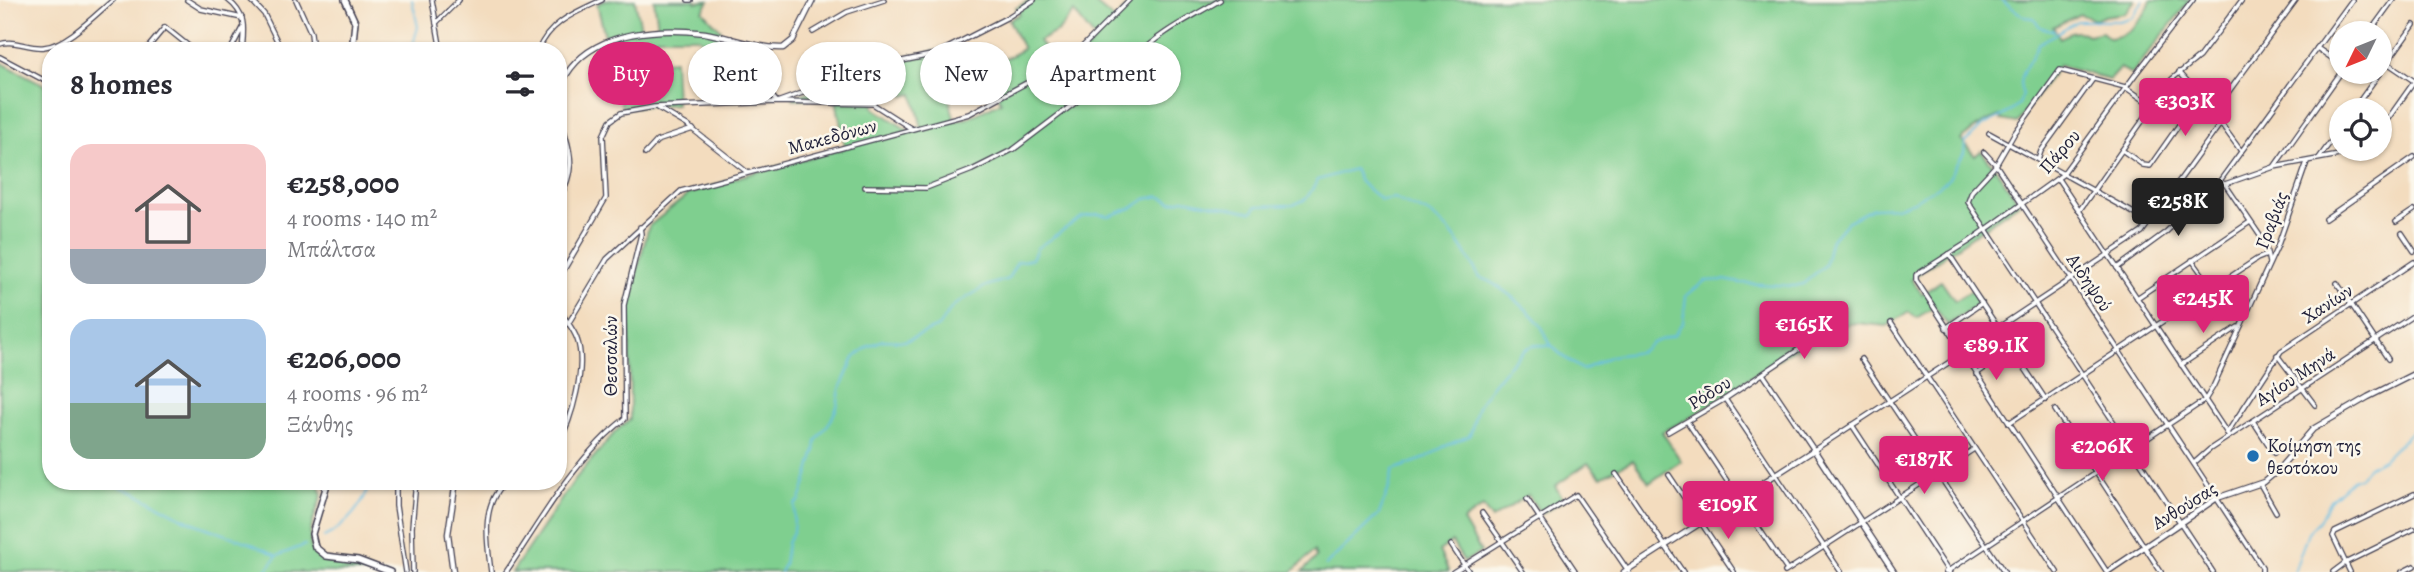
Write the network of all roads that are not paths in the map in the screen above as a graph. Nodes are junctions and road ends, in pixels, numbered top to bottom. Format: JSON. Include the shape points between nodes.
{"nodes":[{"id":1,"x":113,"y":0,"type":"edge"},
{"id":2,"x":187,"y":0,"type":"edge"},
{"id":3,"x":228,"y":0,"type":"edge"},
{"id":4,"x":251,"y":0,"type":"edge"},
{"id":5,"x":296,"y":0,"type":"edge"},
{"id":6,"x":345,"y":0,"type":"edge"},
{"id":7,"x":432,"y":0,"type":"edge"},
{"id":8,"x":459,"y":0,"type":"edge"},
{"id":9,"x":602,"y":0,"type":"edge"},
{"id":10,"x":813,"y":0,"type":"edge"},
{"id":11,"x":884,"y":0,"type":"edge"},
{"id":12,"x":1034,"y":0,"type":"edge"},
{"id":13,"x":1129,"y":0,"type":"edge"},
{"id":14,"x":1220,"y":0,"type":"edge"},
{"id":15,"x":2193,"y":0,"type":"edge"},
{"id":16,"x":2242,"y":0,"type":"edge"},
{"id":17,"x":2296,"y":0,"type":"edge"},
{"id":18,"x":2352,"y":0,"type":"edge"},
{"id":19,"x":2393,"y":0,"type":"edge"},
{"id":20,"x":242,"y":18,"type":"junction"},
{"id":21,"x":2378,"y":21,"type":"edge"},
{"id":22,"x":436,"y":23,"type":"junction"},
{"id":23,"x":2414,"y":25,"type":"edge"},
{"id":24,"x":243,"y":27,"type":"junction"},
{"id":25,"x":813,"y":32,"type":"dead end"},
{"id":26,"x":731,"y":38,"type":"junction"},
{"id":27,"x":59,"y":42,"type":"edge"},
{"id":28,"x":152,"y":42,"type":"edge"},
{"id":29,"x":184,"y":42,"type":"edge"},
{"id":30,"x":235,"y":42,"type":"edge"},
{"id":31,"x":242,"y":42,"type":"edge"},
{"id":32,"x":278,"y":42,"type":"edge"},
{"id":33,"x":312,"y":42,"type":"edge"},
{"id":34,"x":353,"y":42,"type":"edge"},
{"id":35,"x":439,"y":42,"type":"edge"},
{"id":36,"x":541,"y":42,"type":"edge"},
{"id":37,"x":731,"y":42,"type":"edge"},
{"id":38,"x":0,"y":44,"type":"edge"},
{"id":39,"x":42,"y":47,"type":"edge"},
{"id":40,"x":2317,"y":48,"type":"junction"},
{"id":41,"x":2329,"y":56,"type":"edge"},
{"id":42,"x":2392,"y":56,"type":"edge"},
{"id":43,"x":0,"y":57,"type":"edge"},
{"id":44,"x":2392,"y":67,"type":"edge"},
{"id":45,"x":2179,"y":72,"type":"junction"},
{"id":46,"x":567,"y":74,"type":"edge"},
{"id":47,"x":2093,"y":78,"type":"junction"},
{"id":48,"x":42,"y":80,"type":"edge"},
{"id":49,"x":2414,"y":82,"type":"edge"},
{"id":50,"x":2333,"y":84,"type":"edge"},
{"id":51,"x":2126,"y":88,"type":"junction"},
{"id":52,"x":2200,"y":95,"type":"junction"},
{"id":53,"x":782,"y":100,"type":"edge"},
{"id":54,"x":782,"y":102,"type":"edge"},
{"id":55,"x":703,"y":105,"type":"edge"},
{"id":56,"x":2154,"y":106,"type":"junction"},
{"id":57,"x":654,"y":107,"type":"junction"},
{"id":58,"x":2213,"y":113,"type":"junction"},
{"id":59,"x":2392,"y":113,"type":"edge"},
{"id":60,"x":2221,"y":123,"type":"junction"},
{"id":61,"x":693,"y":129,"type":"junction"},
{"id":62,"x":912,"y":130,"type":"junction"},
{"id":63,"x":1989,"y":133,"type":"dead end"},
{"id":64,"x":2007,"y":144,"type":"junction"},
{"id":65,"x":2329,"y":144,"type":"edge"},
{"id":66,"x":567,"y":145,"type":"edge"},
{"id":67,"x":2122,"y":150,"type":"junction"},
{"id":68,"x":2241,"y":151,"type":"junction"},
{"id":69,"x":1984,"y":152,"type":"dead end"},
{"id":70,"x":645,"y":155,"type":"dead end"},
{"id":71,"x":2329,"y":157,"type":"edge"},
{"id":72,"x":2414,"y":157,"type":"edge"},
{"id":73,"x":2038,"y":160,"type":"junction"},
{"id":74,"x":2317,"y":160,"type":"junction"},
{"id":75,"x":2307,"y":162,"type":"junction"},
{"id":76,"x":1996,"y":166,"type":"junction"},
{"id":77,"x":2274,"y":167,"type":"junction"},
{"id":78,"x":747,"y":172,"type":"junction"},
{"id":79,"x":2063,"y":174,"type":"junction"},
{"id":80,"x":2058,"y":179,"type":"junction"},
{"id":81,"x":2219,"y":183,"type":"junction"},
{"id":82,"x":567,"y":184,"type":"edge"},
{"id":83,"x":2225,"y":184,"type":"junction"},
{"id":84,"x":865,"y":187,"type":"dead end"},
{"id":85,"x":2093,"y":191,"type":"junction"},
{"id":86,"x":2022,"y":204,"type":"junction"},
{"id":87,"x":2414,"y":210,"type":"edge"},
{"id":88,"x":2079,"y":211,"type":"junction"},
{"id":89,"x":2325,"y":219,"type":"dead end"},
{"id":90,"x":2150,"y":222,"type":"junction"},
{"id":91,"x":2250,"y":222,"type":"junction"},
{"id":92,"x":2396,"y":222,"type":"dead end"},
{"id":93,"x":640,"y":227,"type":"junction"},
{"id":94,"x":1986,"y":229,"type":"junction"},
{"id":95,"x":2402,"y":233,"type":"dead end"},
{"id":96,"x":2414,"y":251,"type":"edge"},
{"id":97,"x":1949,"y":254,"type":"junction"},
{"id":98,"x":2108,"y":254,"type":"junction"},
{"id":99,"x":2267,"y":255,"type":"junction"},
{"id":100,"x":2192,"y":260,"type":"junction"},
{"id":101,"x":2269,"y":262,"type":"junction"},
{"id":102,"x":2414,"y":262,"type":"edge"},
{"id":103,"x":567,"y":265,"type":"edge"},
{"id":104,"x":2117,"y":268,"type":"junction"},
{"id":105,"x":2071,"y":278,"type":"junction"},
{"id":106,"x":2337,"y":282,"type":"dead end"},
{"id":107,"x":2213,"y":289,"type":"junction"},
{"id":108,"x":2137,"y":298,"type":"junction"},
{"id":109,"x":1982,"y":303,"type":"junction"},
{"id":110,"x":2035,"y":303,"type":"junction"},
{"id":111,"x":2351,"y":304,"type":"junction"},
{"id":112,"x":2414,"y":315,"type":"edge"},
{"id":113,"x":1891,"y":323,"type":"dead end"},
{"id":114,"x":568,"y":324,"type":"joint"},
{"id":115,"x":2239,"y":326,"type":"junction"},
{"id":116,"x":1998,"y":327,"type":"junction"},
{"id":117,"x":2156,"y":327,"type":"junction"},
{"id":118,"x":1946,"y":328,"type":"junction"},
{"id":119,"x":1833,"y":330,"type":"dead end"},
{"id":120,"x":2376,"y":340,"type":"junction"},
{"id":121,"x":2013,"y":349,"type":"junction"},
{"id":122,"x":2120,"y":351,"type":"junction"},
{"id":123,"x":1962,"y":354,"type":"junction"},
{"id":124,"x":2277,"y":355,"type":"junction"},
{"id":125,"x":1860,"y":359,"type":"dead end"},
{"id":126,"x":2388,"y":359,"type":"dead end"},
{"id":127,"x":2182,"y":365,"type":"junction"},
{"id":128,"x":1763,"y":374,"type":"junction"},
{"id":129,"x":1976,"y":374,"type":"junction"},
{"id":130,"x":2414,"y":374,"type":"edge"},
{"id":131,"x":2083,"y":376,"type":"junction"},
{"id":132,"x":1927,"y":378,"type":"junction"},
{"id":133,"x":2302,"y":388,"type":"junction"},
{"id":134,"x":1725,"y":399,"type":"junction"},
{"id":135,"x":2046,"y":400,"type":"junction"},
{"id":136,"x":2205,"y":400,"type":"junction"},
{"id":137,"x":1889,"y":401,"type":"junction"},
{"id":138,"x":2315,"y":405,"type":"dead end"},
{"id":139,"x":2055,"y":410,"type":"dead end"},
{"id":140,"x":2253,"y":421,"type":"junction"},
{"id":141,"x":1687,"y":422,"type":"junction"},
{"id":142,"x":2008,"y":424,"type":"junction"},
{"id":143,"x":567,"y":425,"type":"edge"},
{"id":144,"x":1852,"y":425,"type":"junction"},
{"id":145,"x":2168,"y":425,"type":"junction"},
{"id":146,"x":1668,"y":432,"type":"dead end"},
{"id":147,"x":2228,"y":435,"type":"junction"},
{"id":148,"x":1974,"y":449,"type":"junction"},
{"id":149,"x":2132,"y":449,"type":"junction"},
{"id":150,"x":1814,"y":450,"type":"junction"},
{"id":151,"x":2274,"y":453,"type":"dead end"},
{"id":152,"x":2194,"y":463,"type":"junction"},
{"id":153,"x":1938,"y":472,"type":"junction"},
{"id":154,"x":2095,"y":473,"type":"junction"},
{"id":155,"x":1616,"y":474,"type":"dead end"},
{"id":156,"x":1669,"y":475,"type":"dead end"},
{"id":157,"x":1776,"y":475,"type":"junction"},
{"id":158,"x":567,"y":483,"type":"edge"},
{"id":159,"x":2260,"y":484,"type":"junction"},
{"id":160,"x":396,"y":490,"type":"edge"},
{"id":161,"x":415,"y":490,"type":"edge"},
{"id":162,"x":454,"y":490,"type":"edge"},
{"id":163,"x":499,"y":490,"type":"edge"},
{"id":164,"x":562,"y":490,"type":"edge"},
{"id":165,"x":326,"y":491,"type":"edge"},
{"id":166,"x":2414,"y":495,"type":"edge"},
{"id":167,"x":1900,"y":497,"type":"junction"},
{"id":168,"x":2058,"y":498,"type":"junction"},
{"id":169,"x":1527,"y":499,"type":"dead end"},
{"id":170,"x":1739,"y":499,"type":"junction"},
{"id":171,"x":2217,"y":499,"type":"junction"},
{"id":172,"x":2276,"y":512,"type":"dead end"},
{"id":173,"x":1482,"y":513,"type":"dead end"},
{"id":174,"x":1540,"y":519,"type":"junction"},
{"id":175,"x":2023,"y":521,"type":"junction"},
{"id":176,"x":1862,"y":522,"type":"junction"},
{"id":177,"x":1702,"y":523,"type":"junction"},
{"id":178,"x":2180,"y":523,"type":"junction"},
{"id":179,"x":2414,"y":529,"type":"edge"},
{"id":180,"x":1502,"y":541,"type":"junction"},
{"id":181,"x":1451,"y":545,"type":"dead end"},
{"id":182,"x":1986,"y":545,"type":"junction"},
{"id":183,"x":1665,"y":546,"type":"junction"},
{"id":184,"x":1824,"y":546,"type":"junction"},
{"id":185,"x":2144,"y":547,"type":"junction"},
{"id":186,"x":2345,"y":563,"type":"junction"},
{"id":187,"x":1464,"y":565,"type":"junction"},
{"id":188,"x":2414,"y":566,"type":"edge"},
{"id":189,"x":1627,"y":571,"type":"edge"},
{"id":190,"x":390,"y":572,"type":"edge"},
{"id":191,"x":407,"y":572,"type":"edge"},
{"id":192,"x":414,"y":572,"type":"edge"},
{"id":193,"x":453,"y":572,"type":"edge"},
{"id":194,"x":491,"y":572,"type":"edge"},
{"id":195,"x":506,"y":572,"type":"edge"},
{"id":196,"x":1454,"y":572,"type":"edge"},
{"id":197,"x":1469,"y":572,"type":"edge"},
{"id":198,"x":1523,"y":572,"type":"edge"},
{"id":199,"x":1576,"y":572,"type":"edge"},
{"id":200,"x":1683,"y":572,"type":"edge"},
{"id":201,"x":1734,"y":572,"type":"edge"},
{"id":202,"x":1787,"y":572,"type":"edge"},
{"id":203,"x":1841,"y":572,"type":"edge"},
{"id":204,"x":1894,"y":572,"type":"edge"},
{"id":205,"x":1948,"y":572,"type":"edge"},
{"id":206,"x":2004,"y":572,"type":"edge"},
{"id":207,"x":2057,"y":572,"type":"edge"},
{"id":208,"x":2107,"y":572,"type":"edge"},
{"id":209,"x":2161,"y":572,"type":"edge"},
{"id":210,"x":2213,"y":572,"type":"edge"},
{"id":211,"x":2262,"y":572,"type":"edge"},
{"id":212,"x":2333,"y":572,"type":"edge"},
{"id":213,"x":2350,"y":572,"type":"edge"},
{"id":214,"x":2402,"y":572,"type":"edge"}],
"edges":[{"from":1,"to":27,"type":"street"},
{"from":2,"to":20,"type":"street","via":[[201,9]]},
{"from":3,"to":20,"type":"street"},
{"from":4,"to":32,"type":"street"},
{"from":5,"to":33,"type":"street"},
{"from":6,"to":34,"type":"main road","via":[[355,22]]},
{"from":7,"to":22,"type":"street"},
{"from":8,"to":22,"type":"street"},
{"from":9,"to":36,"type":"street","via":[[553,26]]},
{"from":10,"to":26,"type":"street","via":[[786,47]]},
{"from":11,"to":25,"type":"street","via":[[847,12]]},
{"from":12,"to":53,"type":"street","via":[[936,54],[877,66]]},
{"from":13,"to":62,"type":"street","name":"Μακεδόνων","via":[[1069,60],[969,114]]},
{"from":14,"to":84,"type":"street","via":[[1152,41],[1014,149],[926,188]]},
{"from":15,"to":51,"type":"street","name":"Πάρου"},
{"from":16,"to":45,"type":"street","via":[[2199,57]]},
{"from":17,"to":58,"type":"street"},
{"from":18,"to":40,"type":"street"},
{"from":19,"to":21,"type":"street"},
{"from":20,"to":24,"type":"street"},
{"from":22,"to":35,"type":"street"},
{"from":23,"to":42,"type":"street"},
{"from":24,"to":30,"type":"street"},
{"from":24,"to":31,"type":"street"},
{"from":26,"to":37,"type":"street"},
{"from":26,"to":46,"type":"street","via":[[659,32],[627,37],[591,48]]},
{"from":28,"to":29,"type":"street","via":[[165,27]]},
{"from":38,"to":39,"type":"street"},
{"from":40,"to":41,"type":"street"},
{"from":40,"to":68,"type":"street"},
{"from":43,"to":48,"type":"street"},
{"from":44,"to":49,"type":"street"},
{"from":45,"to":52,"type":"street"},
{"from":45,"to":56,"type":"street"},
{"from":47,"to":51,"type":"street"},
{"from":47,"to":64,"type":"street","via":[[2063,70],[2055,75]]},
{"from":47,"to":73,"type":"street"},
{"from":49,"to":59,"type":"street"},
{"from":50,"to":77,"type":"street"},
{"from":51,"to":56,"type":"street"},
{"from":51,"to":79,"type":"street","name":"Πάρου"},
{"from":52,"to":58,"type":"street"},
{"from":52,"to":67,"type":"street","via":[[2150,166]]},
{"from":54,"to":62,"type":"street","via":[[873,104]]},
{"from":55,"to":57,"type":"street"},
{"from":56,"to":67,"type":"street"},
{"from":57,"to":61,"type":"street"},
{"from":57,"to":103,"type":"street","via":[[621,113],[606,128],[606,198]]},
{"from":58,"to":60,"type":"street"},
{"from":60,"to":68,"type":"street"},
{"from":60,"to":90,"type":"street"},
{"from":61,"to":70,"type":"street","via":[[662,139]]},
{"from":61,"to":78,"type":"street"},
{"from":62,"to":78,"type":"street","name":"Μακεδόνων"},
{"from":63,"to":64,"type":"street"},
{"from":64,"to":73,"type":"street"},
{"from":64,"to":76,"type":"street"},
{"from":65,"to":74,"type":"street"},
{"from":66,"to":82,"type":"street","via":[[571,169]]},
{"from":67,"to":85,"type":"street"},
{"from":68,"to":81,"type":"street"},
{"from":69,"to":76,"type":"street","name":"Αιδηψού"},
{"from":71,"to":74,"type":"street"},
{"from":72,"to":89,"type":"street"},
{"from":73,"to":79,"type":"street"},
{"from":74,"to":75,"type":"street"},
{"from":75,"to":77,"type":"street"},
{"from":75,"to":101,"type":"street","name":"Γραβιάς"},
{"from":76,"to":86,"type":"street","name":"Αιδηψού"},
{"from":76,"to":94,"type":"street","via":[[1968,199]]},
{"from":77,"to":83,"type":"street"},
{"from":78,"to":93,"type":"street","name":"Μακεδόνων","via":[[681,191]]},
{"from":79,"to":80,"type":"street","name":"Πάρου"},
{"from":79,"to":85,"type":"street"},
{"from":80,"to":86,"type":"street","name":"Πάρου"},
{"from":80,"to":88,"type":"street"},
{"from":81,"to":83,"type":"street"},
{"from":81,"to":104,"type":"street","via":[[2166,232]]},
{"from":83,"to":91,"type":"street"},
{"from":85,"to":88,"type":"street"},
{"from":85,"to":90,"type":"street"},
{"from":86,"to":94,"type":"street","name":"Πάρου"},
{"from":86,"to":105,"type":"street","name":"Αιδηψού"},
{"from":87,"to":92,"type":"street"},
{"from":88,"to":98,"type":"street"},
{"from":90,"to":98,"type":"street"},
{"from":91,"to":99,"type":"street","via":[[2265,243]]},
{"from":91,"to":100,"type":"street"},
{"from":93,"to":114,"type":"street","name":"Μακεδόνων","via":[[604,262]]},
{"from":93,"to":158,"type":"street","name":"Θεσσαλών","via":[[624,305],[625,419]]},
{"from":94,"to":97,"type":"street","name":"Πάρου"},
{"from":94,"to":110,"type":"street"},
{"from":95,"to":96,"type":"street"},
{"from":97,"to":109,"type":"street"},
{"from":97,"to":118,"type":"street","name":"Πάρου","via":[[1916,275],[1917,284]]},
{"from":98,"to":104,"type":"street"},
{"from":98,"to":105,"type":"street"},
{"from":99,"to":101,"type":"street"},
{"from":99,"to":107,"type":"street"},
{"from":100,"to":107,"type":"street"},
{"from":100,"to":108,"type":"street"},
{"from":101,"to":115,"type":"street","name":"Γραβιάς"},
{"from":102,"to":111,"type":"street","name":"Χανίων"},
{"from":104,"to":108,"type":"street"},
{"from":105,"to":110,"type":"street"},
{"from":105,"to":122,"type":"street","name":"Αιδηψού"},
{"from":106,"to":111,"type":"street"},
{"from":107,"to":117,"type":"street"},
{"from":108,"to":117,"type":"street"},
{"from":109,"to":116,"type":"street"},
{"from":109,"to":118,"type":"street"},
{"from":110,"to":116,"type":"street"},
{"from":110,"to":131,"type":"street"},
{"from":111,"to":120,"type":"street"},
{"from":111,"to":124,"type":"street","name":"Χανίων"},
{"from":112,"to":120,"type":"street","name":"Αγίου Μηνά"},
{"from":113,"to":132,"type":"street"},
{"from":114,"to":143,"type":"street","via":[[579,344],[579,376]]},
{"from":115,"to":127,"type":"street"},
{"from":115,"to":136,"type":"street","name":"Γραβιάς"},
{"from":116,"to":121,"type":"street"},
{"from":117,"to":122,"type":"street"},
{"from":117,"to":127,"type":"street"},
{"from":118,"to":123,"type":"street"},
{"from":119,"to":128,"type":"street","name":"Ρόδου"},
{"from":120,"to":126,"type":"street"},
{"from":120,"to":133,"type":"street","name":"Αγίου Μηνά"},
{"from":121,"to":129,"type":"street"},
{"from":121,"to":135,"type":"street"},
{"from":122,"to":131,"type":"street"},
{"from":122,"to":145,"type":"street","name":"Αιδηψού"},
{"from":123,"to":129,"type":"street"},
{"from":123,"to":132,"type":"street"},
{"from":124,"to":133,"type":"street"},
{"from":124,"to":147,"type":"street","name":"Χανίων"},
{"from":125,"to":137,"type":"street"},
{"from":127,"to":136,"type":"street"},
{"from":128,"to":134,"type":"street","name":"Ρόδου"},
{"from":128,"to":150,"type":"street"},
{"from":129,"to":142,"type":"street"},
{"from":130,"to":159,"type":"street","name":"Ανθούσας","via":[[2313,429]]},
{"from":131,"to":135,"type":"street"},
{"from":131,"to":149,"type":"street"},
{"from":132,"to":137,"type":"street"},
{"from":132,"to":148,"type":"street"},
{"from":133,"to":138,"type":"street"},
{"from":133,"to":140,"type":"street","name":"Αγίου Μηνά"},
{"from":134,"to":141,"type":"street","name":"Ρόδου"},
{"from":134,"to":157,"type":"street"},
{"from":135,"to":142,"type":"street"},
{"from":136,"to":145,"type":"street"},
{"from":136,"to":147,"type":"street"},
{"from":137,"to":144,"type":"street"},
{"from":137,"to":153,"type":"street"},
{"from":139,"to":154,"type":"street"},
{"from":140,"to":147,"type":"street","name":"Αγίου Μηνά"},
{"from":140,"to":151,"type":"street"},
{"from":141,"to":146,"type":"street","name":"Ρόδου"},
{"from":141,"to":170,"type":"street"},
{"from":142,"to":168,"type":"street"},
{"from":144,"to":150,"type":"street"},
{"from":144,"to":167,"type":"street"},
{"from":145,"to":149,"type":"street"},
{"from":145,"to":152,"type":"street","name":"Αιδηψού"},
{"from":147,"to":152,"type":"street","name":"Αγίου Μηνά"},
{"from":148,"to":153,"type":"street"},
{"from":148,"to":175,"type":"street"},
{"from":149,"to":154,"type":"street"},
{"from":149,"to":178,"type":"street"},
{"from":150,"to":157,"type":"street"},
{"from":150,"to":176,"type":"street"},
{"from":152,"to":171,"type":"street","name":"Αιδηψού"},
{"from":153,"to":167,"type":"street"},
{"from":153,"to":182,"type":"street"},
{"from":154,"to":168,"type":"street"},
{"from":154,"to":185,"type":"street"},
{"from":155,"to":183,"type":"street"},
{"from":156,"to":177,"type":"street"},
{"from":157,"to":170,"type":"street"},
{"from":157,"to":184,"type":"street"},
{"from":159,"to":171,"type":"street","name":"Ανθούσας"},
{"from":159,"to":172,"type":"street"},
{"from":160,"to":191,"type":"street"},
{"from":161,"to":192,"type":"street"},
{"from":162,"to":193,"type":"street","via":[[448,528]]},
{"from":163,"to":194,"type":"street","via":[[489,516]]},
{"from":164,"to":195,"type":"street","name":"Θεσσαλών"},
{"from":165,"to":190,"type":"main road","via":[[312,534],[316,549],[326,556],[358,560]]},
{"from":166,"to":186,"type":"street","via":[[2335,532]]},
{"from":167,"to":176,"type":"street"},
{"from":167,"to":205,"type":"street"},
{"from":168,"to":175,"type":"street"},
{"from":168,"to":208,"type":"street"},
{"from":169,"to":174,"type":"street"},
{"from":170,"to":177,"type":"street"},
{"from":170,"to":202,"type":"street"},
{"from":171,"to":178,"type":"street","name":"Ανθούσας"},
{"from":171,"to":211,"type":"street","name":"Αιδηψού"},
{"from":173,"to":180,"type":"street"},
{"from":174,"to":180,"type":"street"},
{"from":174,"to":189,"type":"street","via":[[1576,495]]},
{"from":174,"to":199,"type":"street"},
{"from":175,"to":182,"type":"street"},
{"from":175,"to":207,"type":"street"},
{"from":176,"to":184,"type":"street"},
{"from":176,"to":204,"type":"street"},
{"from":177,"to":183,"type":"street"},
{"from":177,"to":201,"type":"street"},
{"from":178,"to":185,"type":"street","name":"Ανθούσας"},
{"from":178,"to":210,"type":"street"},
{"from":179,"to":186,"type":"street"},
{"from":180,"to":187,"type":"street"},
{"from":180,"to":198,"type":"street"},
{"from":181,"to":187,"type":"street"},
{"from":182,"to":205,"type":"street"},
{"from":182,"to":206,"type":"street"},
{"from":183,"to":189,"type":"street"},
{"from":183,"to":200,"type":"street"},
{"from":184,"to":202,"type":"street"},
{"from":184,"to":203,"type":"street"},
{"from":185,"to":208,"type":"street","name":"Ανθούσας"},
{"from":185,"to":209,"type":"street"},
{"from":186,"to":212,"type":"street"},
{"from":186,"to":213,"type":"street"},
{"from":187,"to":196,"type":"street"},
{"from":187,"to":197,"type":"street"},
{"from":188,"to":214,"type":"street"}]}
